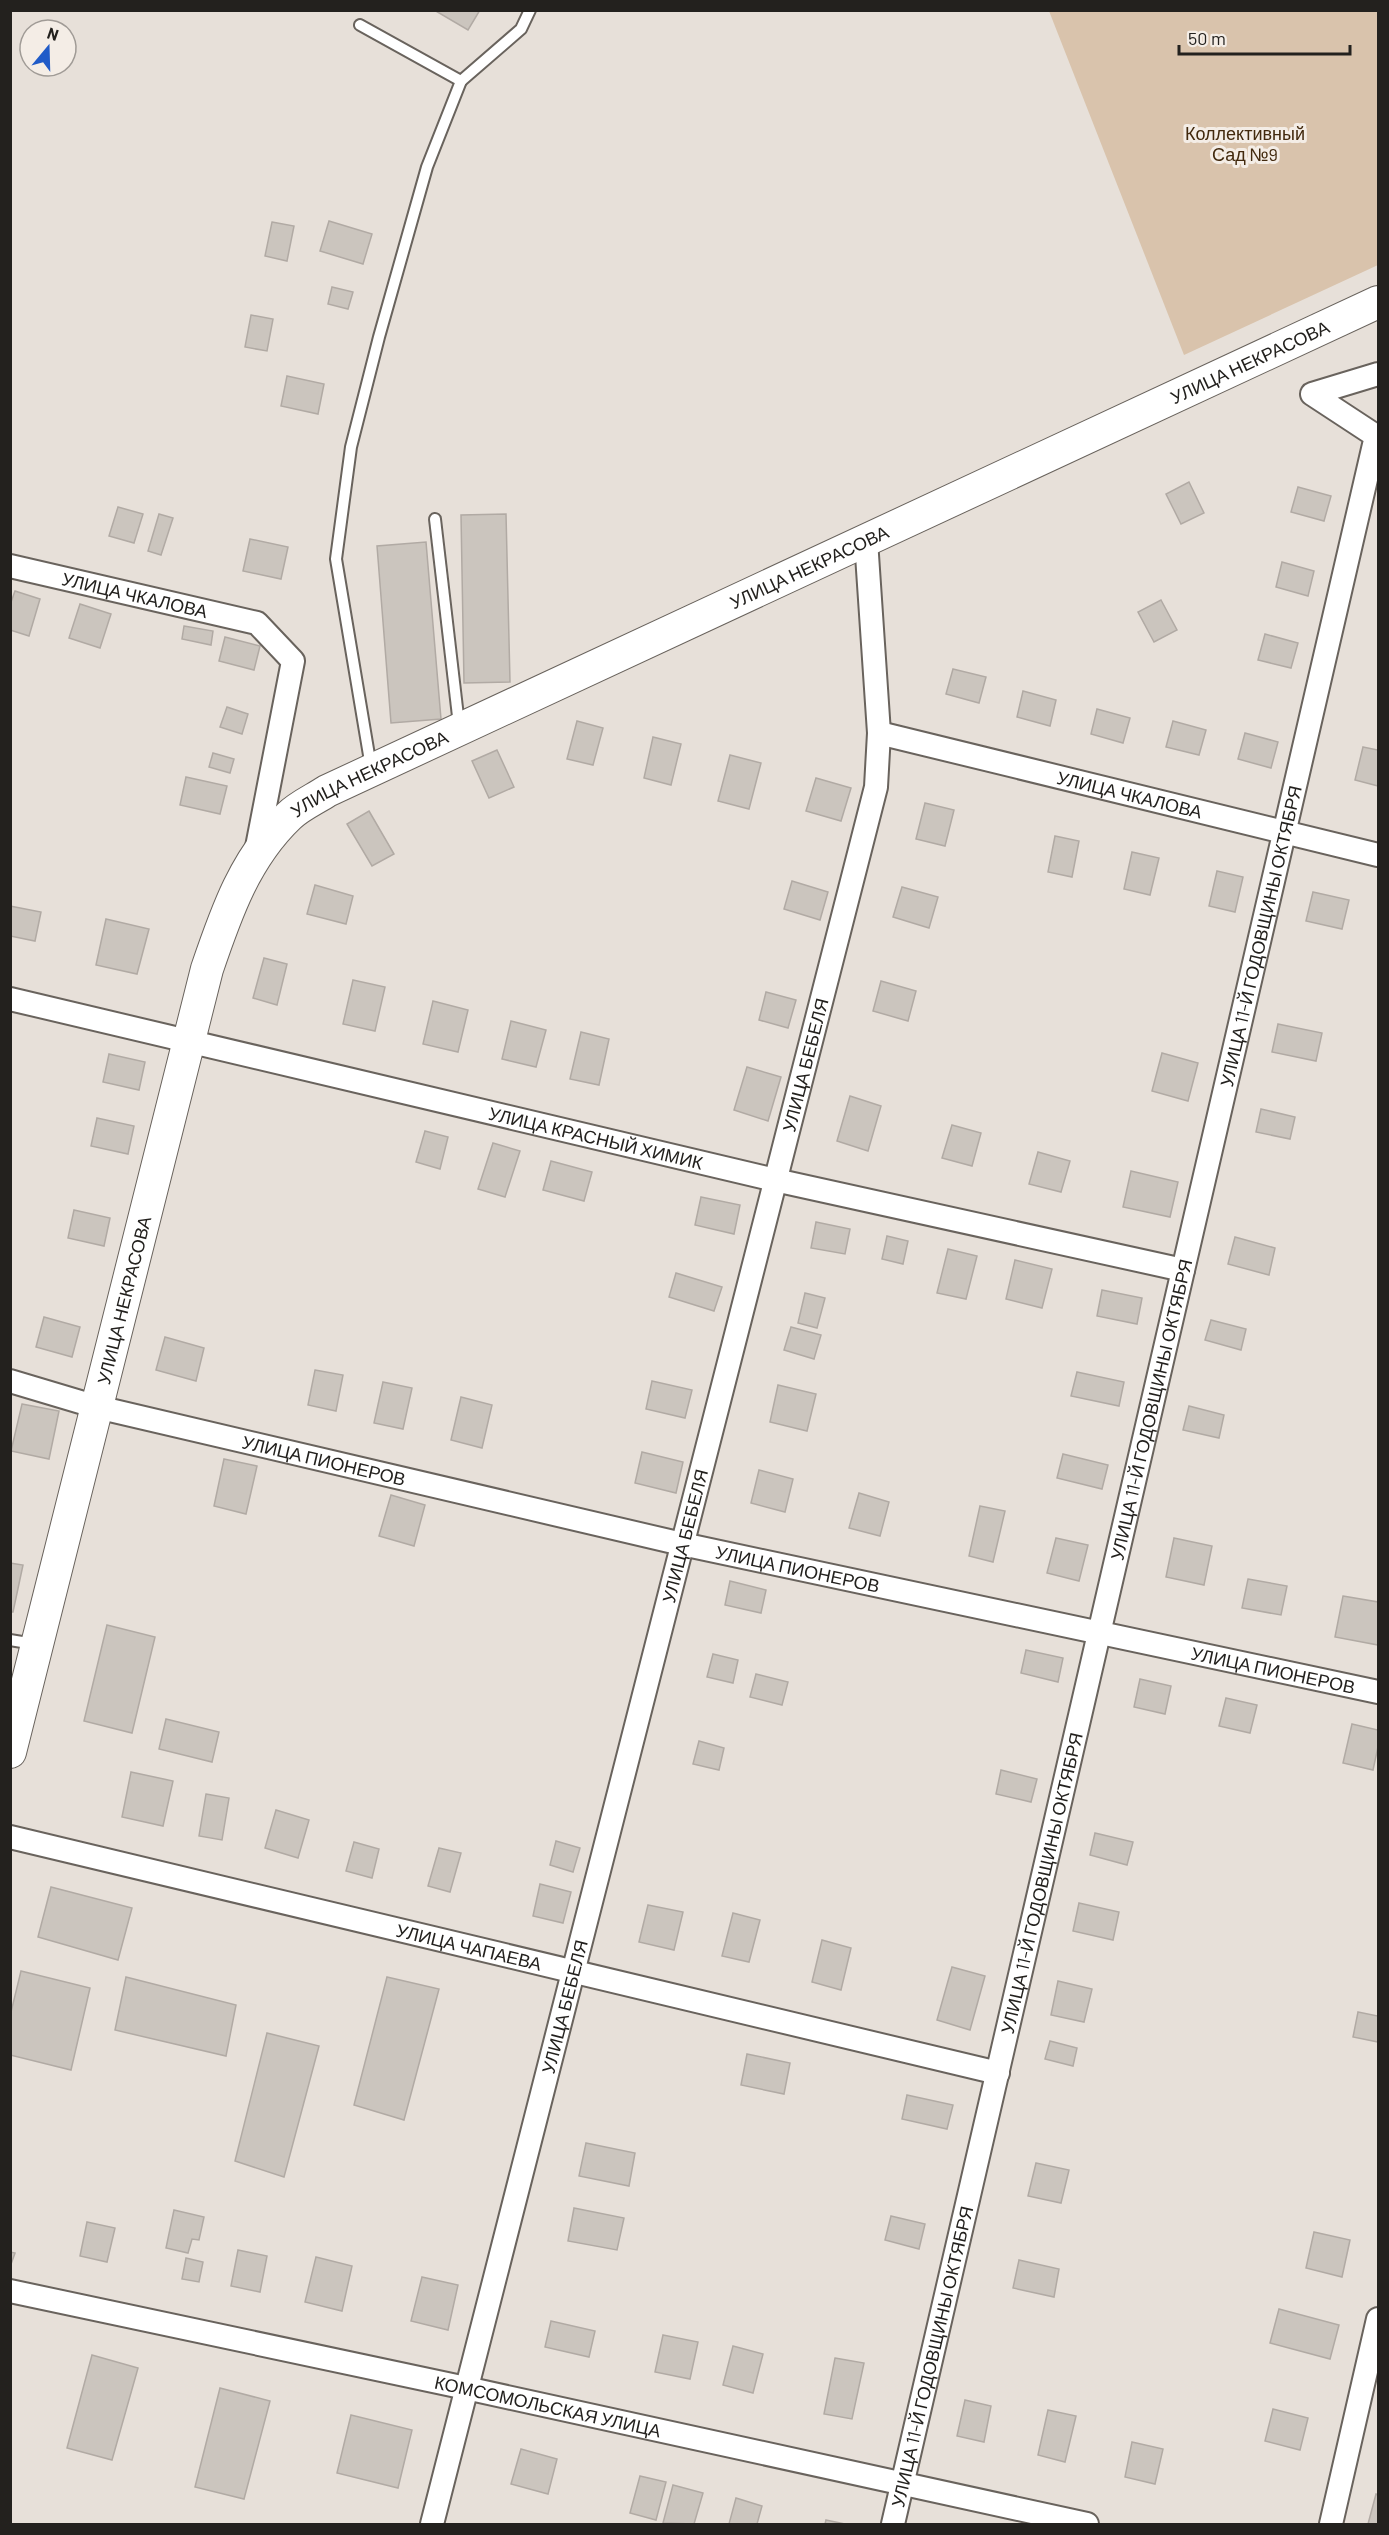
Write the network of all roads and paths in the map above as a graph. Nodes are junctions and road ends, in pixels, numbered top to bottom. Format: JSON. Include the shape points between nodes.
{"nodes":[{"id":1,"x":530,"y":10,"type":"edge"},
{"id":2,"x":360,"y":25,"type":"dead end"},
{"id":3,"x":461,"y":81,"type":"junction"},
{"id":4,"x":1378,"y":302,"type":"edge"},
{"id":5,"x":1378,"y":374,"type":"edge"},
{"id":6,"x":435,"y":519,"type":"dead end"},
{"id":7,"x":866,"y":540,"type":"junction"},
{"id":8,"x":10,"y":566,"type":"edge"},
{"id":9,"x":257,"y":623,"type":"joint"},
{"id":10,"x":460,"y":729,"type":"junction"},
{"id":11,"x":879,"y":733,"type":"junction"},
{"id":12,"x":371,"y":770,"type":"junction"},
{"id":13,"x":1284,"y":832,"type":"junction"},
{"id":14,"x":256,"y":854,"type":"junction"},
{"id":15,"x":1378,"y":855,"type":"edge"},
{"id":16,"x":10,"y":999,"type":"edge"},
{"id":17,"x":189,"y":1042,"type":"junction"},
{"id":18,"x":775,"y":1180,"type":"junction"},
{"id":19,"x":1183,"y":1270,"type":"junction"},
{"id":20,"x":10,"y":1381,"type":"edge"},
{"id":21,"x":97,"y":1407,"type":"junction"},
{"id":22,"x":682,"y":1544,"type":"junction"},
{"id":23,"x":1099,"y":1633,"type":"junction"},
{"id":24,"x":24,"y":1642,"type":"edge"},
{"id":25,"x":1378,"y":1692,"type":"edge"},
{"id":26,"x":10,"y":1752,"type":"edge"},
{"id":27,"x":10,"y":1837,"type":"edge"},
{"id":28,"x":572,"y":1971,"type":"junction"},
{"id":29,"x":998,"y":2073,"type":"junction"},
{"id":30,"x":10,"y":2291,"type":"edge"},
{"id":31,"x":1378,"y":2319,"type":"edge"},
{"id":32,"x":466,"y":2388,"type":"junction"},
{"id":33,"x":903,"y":2485,"type":"junction"},
{"id":34,"x":432,"y":2524,"type":"edge"},
{"id":35,"x":893,"y":2524,"type":"edge"},
{"id":36,"x":1087,"y":2524,"type":"edge"},
{"id":37,"x":1331,"y":2524,"type":"edge"}],
"edges":[{"from":1,"to":3,"type":"lane","via":[[521,29]]},
{"from":2,"to":3,"type":"lane"},
{"from":3,"to":12,"type":"lane","via":[[427,167],[379,337],[351,447],[336,559]]},
{"from":4,"to":7,"type":"street","name":"УЛИЦА НЕКРАСОВА"},
{"from":5,"to":13,"type":"street","name":"УЛИЦА 11-Й ГОДОВЩИНЫ ОКТЯБРЯ","via":[[1312,394],[1376,436]]},
{"from":6,"to":10,"type":"lane"},
{"from":7,"to":10,"type":"street","name":"УЛИЦА НЕКРАСОВА"},
{"from":7,"to":11,"type":"street","name":"УЛИЦА БЕБЕЛЯ"},
{"from":8,"to":9,"type":"street","name":"УЛИЦА ЧКАЛОВА"},
{"from":9,"to":14,"type":"street","name":"УЛИЦА НЕКРАСОВА","via":[[292,661]]},
{"from":10,"to":12,"type":"street","name":"УЛИЦА НЕКРАСОВА"},
{"from":11,"to":13,"type":"street","name":"УЛИЦА ЧКАЛОВА"},
{"from":11,"to":18,"type":"street","name":"УЛИЦА БЕБЕЛЯ","via":[[876,787]]},
{"from":12,"to":14,"type":"street","name":"УЛИЦА НЕКРАСОВА","via":[[327,791],[290,815]]},
{"from":13,"to":15,"type":"street","name":"УЛИЦА ЧКАЛОВА"},
{"from":13,"to":19,"type":"street","name":"УЛИЦА 11-Й ГОДОВЩИНЫ ОКТЯБРЯ"},
{"from":14,"to":17,"type":"street","name":"УЛИЦА НЕКРАСОВА","via":[[230,902],[207,969]]},
{"from":16,"to":17,"type":"street","name":"УЛИЦА КРАСНЫЙ ХИМИК"},
{"from":17,"to":18,"type":"street","name":"УЛИЦА КРАСНЫЙ ХИМИК"},
{"from":17,"to":21,"type":"street","name":"УЛИЦА НЕКРАСОВА"},
{"from":18,"to":19,"type":"street","name":"УЛИЦА КРАСНЫЙ ХИМИК"},
{"from":18,"to":22,"type":"street","name":"УЛИЦА БЕБЕЛЯ"},
{"from":19,"to":23,"type":"street","name":"УЛИЦА 11-Й ГОДОВЩИНЫ ОКТЯБРЯ"},
{"from":20,"to":21,"type":"street","name":"УЛИЦА ПИОНЕРОВ"},
{"from":21,"to":22,"type":"street","name":"УЛИЦА ПИОНЕРОВ"},
{"from":21,"to":24,"type":"street","name":"УЛИЦА НЕКРАСОВА"},
{"from":22,"to":23,"type":"street","name":"УЛИЦА ПИОНЕРОВ"},
{"from":22,"to":28,"type":"street","name":"УЛИЦА БЕБЕЛЯ"},
{"from":23,"to":25,"type":"street","name":"УЛИЦА ПИОНЕРОВ"},
{"from":23,"to":29,"type":"street","name":"УЛИЦА 11-Й ГОДОВЩИНЫ ОКТЯБРЯ"},
{"from":24,"to":26,"type":"street","name":"УЛИЦА НЕКРАСОВА"},
{"from":27,"to":28,"type":"street","name":"УЛИЦА ЧАПАЕВА"},
{"from":28,"to":29,"type":"street","name":"УЛИЦА ЧАПАЕВА"},
{"from":28,"to":32,"type":"street","name":"УЛИЦА БЕБЕЛЯ"},
{"from":29,"to":33,"type":"street","name":"УЛИЦА 11-Й ГОДОВЩИНЫ ОКТЯБРЯ"},
{"from":30,"to":32,"type":"street","name":"КОМСОМОЛЬСКАЯ УЛИЦА"},
{"from":31,"to":37,"type":"street"},
{"from":32,"to":33,"type":"street","name":"КОМСОМОЛЬСКАЯ УЛИЦА"},
{"from":32,"to":34,"type":"street","name":"УЛИЦА БЕБЕЛЯ"},
{"from":33,"to":35,"type":"street","name":"УЛИЦА 11-Й ГОДОВЩИНЫ ОКТЯБРЯ"},
{"from":33,"to":36,"type":"street","name":"КОМСОМОЛЬСКАЯ УЛИЦА"}]}
